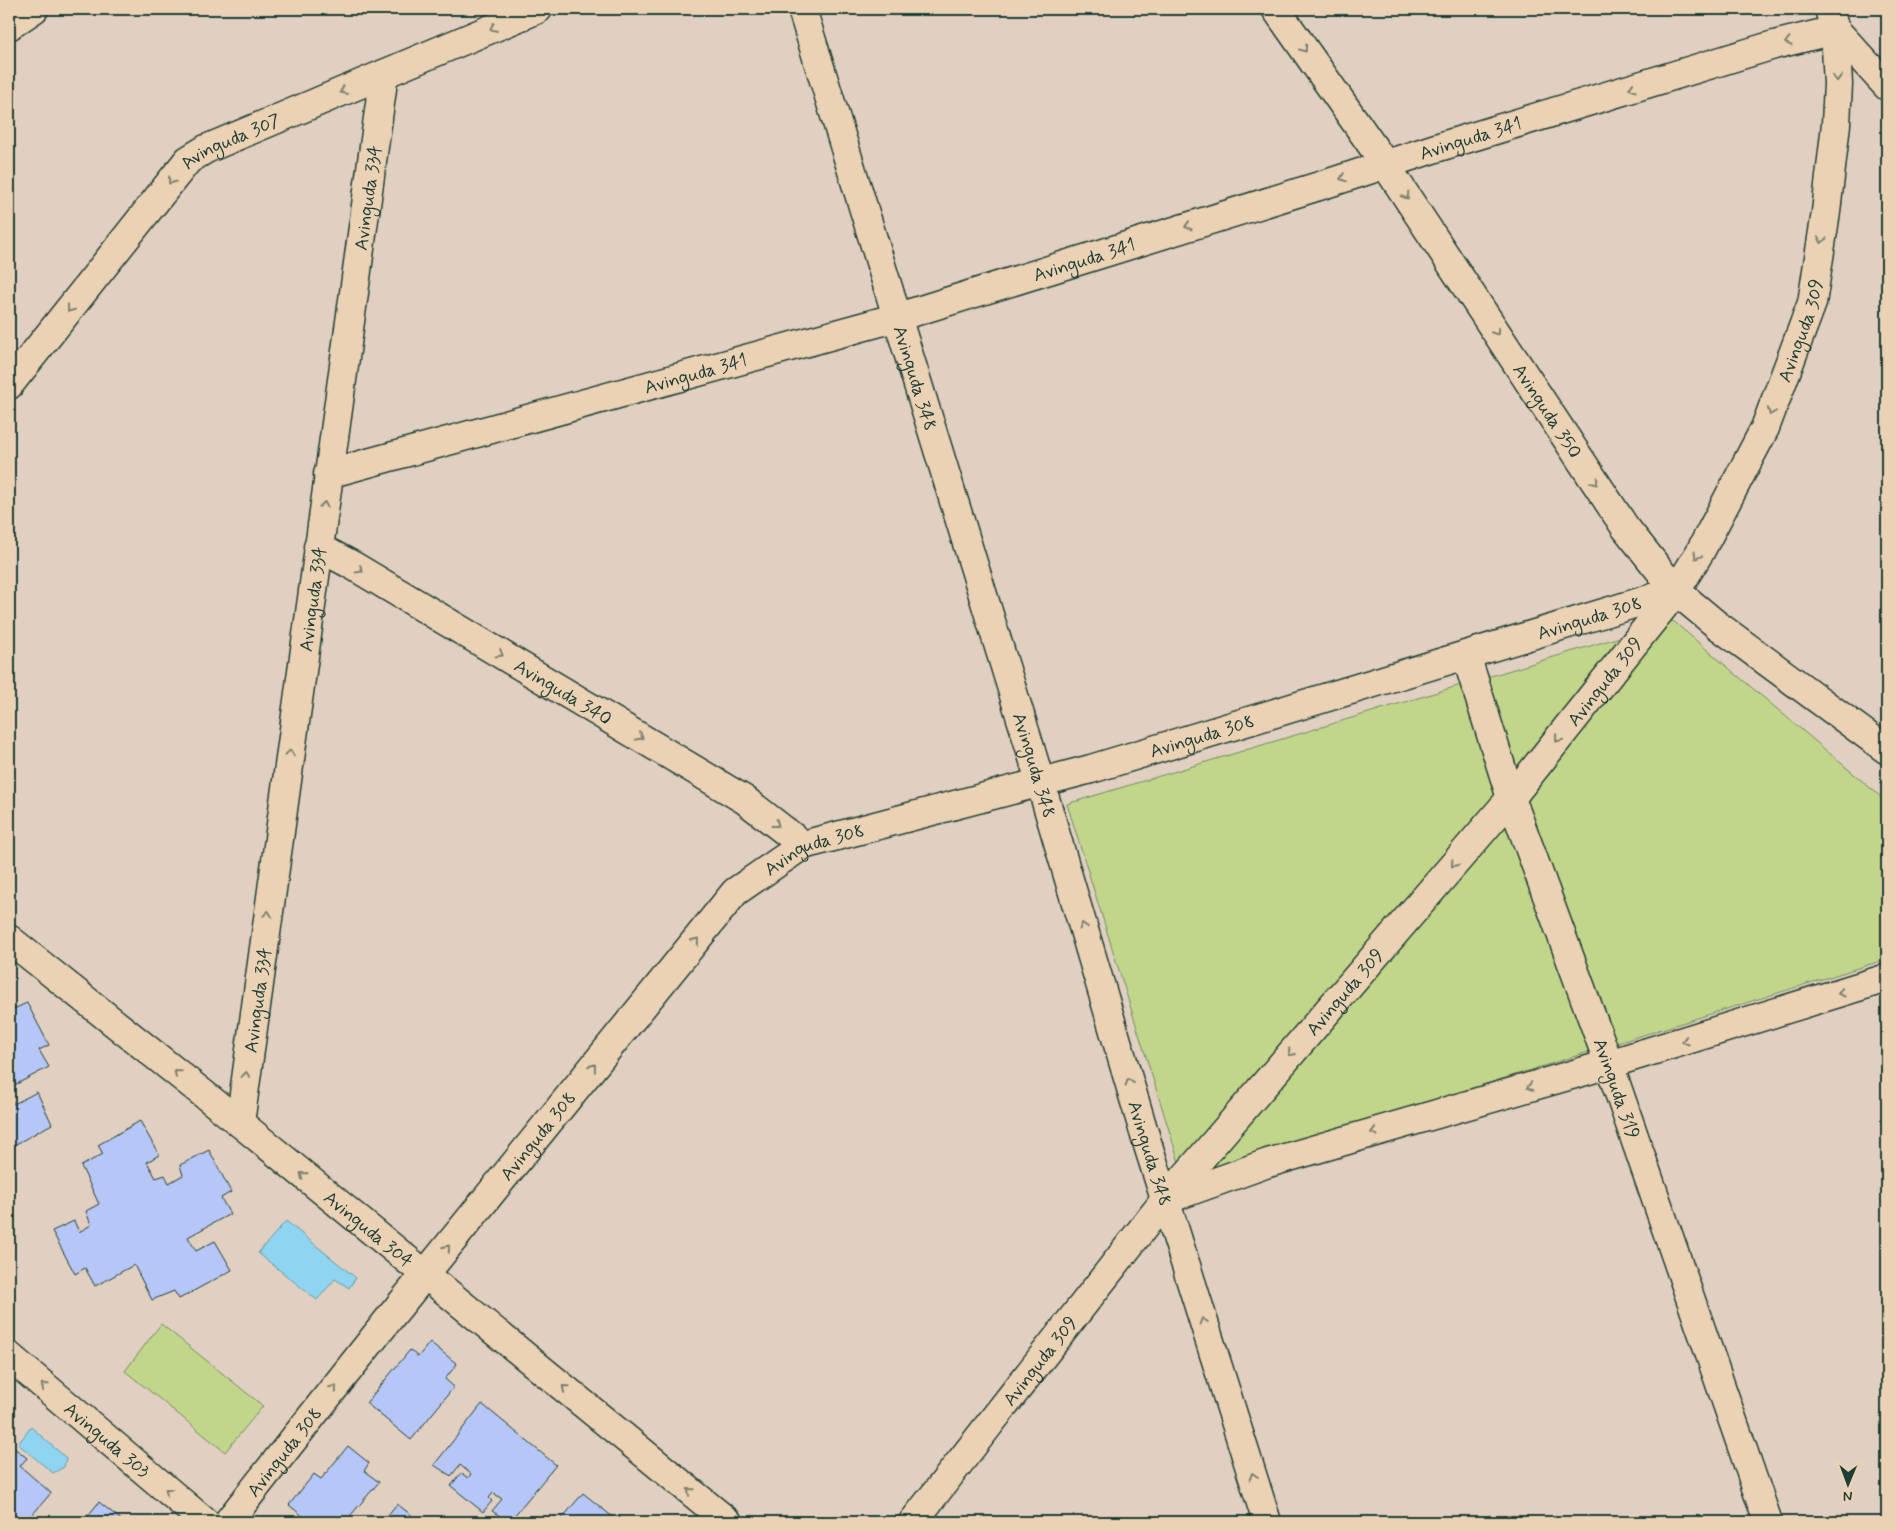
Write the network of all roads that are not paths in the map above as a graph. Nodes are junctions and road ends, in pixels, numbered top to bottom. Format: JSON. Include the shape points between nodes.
{"nodes":[{"id":1,"x":34,"y":9,"type":"edge"},
{"id":2,"x":538,"y":9,"type":"edge"},
{"id":3,"x":802,"y":9,"type":"edge"},
{"id":4,"x":1276,"y":9,"type":"edge"},
{"id":5,"x":1816,"y":9,"type":"edge"},
{"id":6,"x":1832,"y":19,"type":"edge"},
{"id":7,"x":9,"y":26,"type":"edge"},
{"id":8,"x":384,"y":74,"type":"junction"},
{"id":9,"x":1887,"y":86,"type":"edge"},
{"id":10,"x":1385,"y":164,"type":"junction"},
{"id":11,"x":898,"y":317,"type":"junction"},
{"id":12,"x":9,"y":385,"type":"edge"},
{"id":13,"x":328,"y":474,"type":"junction"},
{"id":14,"x":318,"y":547,"type":"junction"},
{"id":15,"x":1676,"y":591,"type":"junction"},
{"id":16,"x":1466,"y":655,"type":"junction"},
{"id":17,"x":1887,"y":750,"type":"edge"},
{"id":18,"x":1040,"y":783,"type":"junction"},
{"id":19,"x":1511,"y":798,"type":"junction"},
{"id":20,"x":803,"y":845,"type":"junction"},
{"id":21,"x":9,"y":940,"type":"edge"},
{"id":22,"x":1887,"y":978,"type":"edge"},
{"id":23,"x":1609,"y":1064,"type":"junction"},
{"id":24,"x":240,"y":1123,"type":"junction"},
{"id":25,"x":1165,"y":1200,"type":"junction"},
{"id":26,"x":425,"y":1275,"type":"junction"},
{"id":27,"x":9,"y":1356,"type":"edge"},
{"id":28,"x":205,"y":1522,"type":"edge"},
{"id":29,"x":228,"y":1522,"type":"edge"},
{"id":30,"x":728,"y":1522,"type":"edge"},
{"id":31,"x":913,"y":1522,"type":"edge"},
{"id":32,"x":1267,"y":1522,"type":"edge"},
{"id":33,"x":1768,"y":1522,"type":"edge"}],
"edges":[{"from":1,"to":7,"type":"street"},
{"from":2,"to":8,"type":"street","name":"Avinguda 307","one_way":true},
{"from":3,"to":11,"type":"street","name":"Avinguda 348"},
{"from":4,"to":10,"type":"street","name":"Avinguda 350","one_way":true},
{"from":5,"to":6,"type":"street"},
{"from":6,"to":9,"type":"street"},
{"from":6,"to":10,"type":"street","name":"Avinguda 341","one_way":true,"via":[[1774,45]]},
{"from":6,"to":15,"type":"street","name":"Avinguda 309","one_way":true,"via":[[1838,84],[1836,124],[1812,304],[1765,428]]},
{"from":8,"to":12,"type":"street","name":"Avinguda 307","one_way":true,"via":[[206,149],[188,160]]},
{"from":8,"to":13,"type":"street","name":"Avinguda 334"},
{"from":10,"to":11,"type":"street","name":"Avinguda 341","one_way":true},
{"from":10,"to":15,"type":"street","name":"Avinguda 350","one_way":true,"via":[[1625,527]]},
{"from":11,"to":13,"type":"street","name":"Avinguda 341"},
{"from":11,"to":18,"type":"street","name":"Avinguda 348"},
{"from":14,"to":13,"type":"street","name":"Avinguda 334","one_way":true},
{"from":14,"to":20,"type":"street","name":"Avinguda 340","one_way":true,"via":[[745,800]]},
{"from":24,"to":14,"type":"street","name":"Avinguda 334","one_way":true},
{"from":15,"to":16,"type":"street","name":"Avinguda 308"},
{"from":15,"to":17,"type":"street","name":"Avinguda 350"},
{"from":15,"to":19,"type":"street","name":"Avinguda 309","one_way":true},
{"from":16,"to":18,"type":"street","name":"Avinguda 308"},
{"from":16,"to":19,"type":"street","name":"Avinguda 319"},
{"from":18,"to":20,"type":"street","name":"Avinguda 308"},
{"from":25,"to":18,"type":"street","name":"Avinguda 348","one_way":true},
{"from":19,"to":23,"type":"street","name":"Avinguda 319"},
{"from":19,"to":25,"type":"street","name":"Avinguda 309","one_way":true},
{"from":26,"to":20,"type":"street","name":"Avinguda 308","one_way":true,"via":[[735,892]]},
{"from":24,"to":21,"type":"street","name":"Avinguda 304","one_way":true},
{"from":22,"to":23,"type":"street","one_way":true},
{"from":23,"to":25,"type":"street","one_way":true,"via":[[1268,1163]]},
{"from":23,"to":33,"type":"street","name":"Avinguda 319"},
{"from":26,"to":24,"type":"street","name":"Avinguda 304","one_way":true},
{"from":25,"to":31,"type":"street","name":"Avinguda 309"},
{"from":32,"to":25,"type":"street","name":"Avinguda 348","one_way":true},
{"from":29,"to":26,"type":"street","name":"Avinguda 308","one_way":true},
{"from":30,"to":26,"type":"street","name":"Avinguda 304","one_way":true},
{"from":28,"to":27,"type":"street","name":"Avinguda 303","one_way":true}]}
